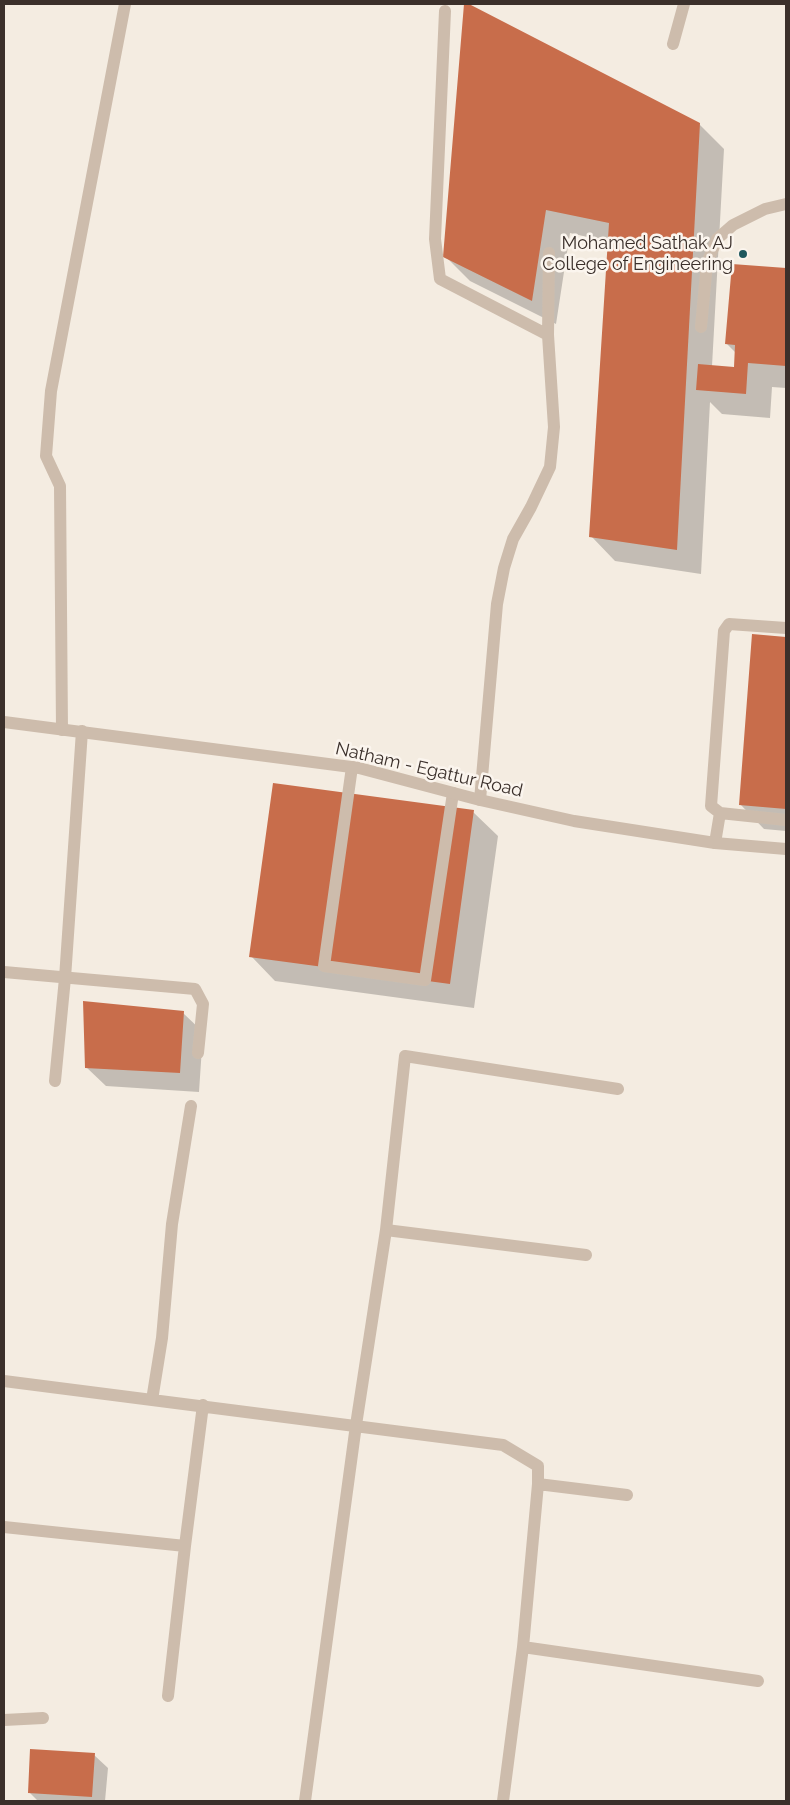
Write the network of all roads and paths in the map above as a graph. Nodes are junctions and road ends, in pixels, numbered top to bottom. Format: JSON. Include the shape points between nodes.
{"nodes":[{"id":1,"x":125,"y":4,"type":"edge"},
{"id":2,"x":684,"y":4,"type":"edge"},
{"id":3,"x":445,"y":11,"type":"dead end"},
{"id":4,"x":674,"y":44,"type":"dead end"},
{"id":5,"x":786,"y":204,"type":"edge"},
{"id":6,"x":549,"y":253,"type":"dead end"},
{"id":7,"x":701,"y":327,"type":"dead end"},
{"id":8,"x":548,"y":335,"type":"junction"},
{"id":9,"x":786,"y":628,"type":"edge"},
{"id":10,"x":4,"y":722,"type":"edge"},
{"id":11,"x":62,"y":730,"type":"junction"},
{"id":12,"x":82,"y":731,"type":"junction"},
{"id":13,"x":352,"y":767,"type":"junction"},
{"id":14,"x":453,"y":793,"type":"junction"},
{"id":15,"x":480,"y":800,"type":"junction"},
{"id":16,"x":720,"y":813,"type":"junction"},
{"id":17,"x":786,"y":820,"type":"edge"},
{"id":18,"x":715,"y":843,"type":"junction"},
{"id":19,"x":786,"y":848,"type":"edge"},
{"id":20,"x":4,"y":972,"type":"edge"},
{"id":21,"x":65,"y":978,"type":"junction"},
{"id":22,"x":198,"y":1053,"type":"dead end"},
{"id":23,"x":55,"y":1081,"type":"dead end"},
{"id":24,"x":618,"y":1089,"type":"dead end"},
{"id":25,"x":191,"y":1106,"type":"dead end"},
{"id":26,"x":386,"y":1230,"type":"junction"},
{"id":27,"x":586,"y":1255,"type":"dead end"},
{"id":28,"x":4,"y":1381,"type":"edge"},
{"id":29,"x":152,"y":1400,"type":"junction"},
{"id":30,"x":203,"y":1405,"type":"junction"},
{"id":31,"x":356,"y":1425,"type":"junction"},
{"id":32,"x":538,"y":1484,"type":"junction"},
{"id":33,"x":627,"y":1495,"type":"dead end"},
{"id":34,"x":4,"y":1527,"type":"edge"},
{"id":35,"x":185,"y":1546,"type":"junction"},
{"id":36,"x":523,"y":1647,"type":"junction"},
{"id":37,"x":758,"y":1681,"type":"dead end"},
{"id":38,"x":168,"y":1696,"type":"dead end"},
{"id":39,"x":43,"y":1718,"type":"dead end"},
{"id":40,"x":4,"y":1720,"type":"edge"},
{"id":41,"x":306,"y":1801,"type":"edge"},
{"id":42,"x":503,"y":1801,"type":"edge"}],
"edges":[{"from":1,"to":11,"type":"street","via":[[51,391],[46,456],[60,486]]},
{"from":2,"to":4,"type":"street"},
{"from":3,"to":8,"type":"street","via":[[435,239],[440,279]]},
{"from":5,"to":7,"type":"street","via":[[765,209],[741,221],[717,239],[706,263]]},
{"from":6,"to":8,"type":"street"},
{"from":8,"to":15,"type":"street","via":[[554,427],[550,467],[513,539],[504,568],[497,604]]},
{"from":9,"to":16,"type":"street","via":[[729,624],[724,631],[711,806]]},
{"from":10,"to":11,"type":"street","name":"Natham - Egattur Road"},
{"from":11,"to":12,"type":"street","name":"Natham - Egattur Road"},
{"from":12,"to":13,"type":"street","name":"Natham - Egattur Road"},
{"from":12,"to":21,"type":"street"},
{"from":13,"to":14,"type":"street","name":"Natham - Egattur Road"},
{"from":13,"to":14,"type":"street","via":[[324,966],[425,980]]},
{"from":14,"to":15,"type":"street","name":"Natham - Egattur Road"},
{"from":15,"to":18,"type":"street","name":"Natham - Egattur Road","via":[[574,821]]},
{"from":16,"to":17,"type":"street"},
{"from":16,"to":18,"type":"street"},
{"from":18,"to":19,"type":"street","name":"Natham - Egattur Road"},
{"from":20,"to":21,"type":"street"},
{"from":21,"to":22,"type":"street","via":[[195,989],[203,1004]]},
{"from":21,"to":23,"type":"street"},
{"from":24,"to":26,"type":"street","via":[[405,1056]]},
{"from":25,"to":29,"type":"street","via":[[172,1224],[162,1338]]},
{"from":26,"to":27,"type":"street"},
{"from":26,"to":31,"type":"street"},
{"from":28,"to":29,"type":"street"},
{"from":29,"to":30,"type":"street"},
{"from":30,"to":31,"type":"street"},
{"from":30,"to":35,"type":"street"},
{"from":31,"to":32,"type":"street","via":[[504,1446],[538,1466]]},
{"from":31,"to":41,"type":"street"},
{"from":32,"to":33,"type":"street"},
{"from":32,"to":36,"type":"street"},
{"from":34,"to":35,"type":"street"},
{"from":35,"to":38,"type":"street"},
{"from":36,"to":37,"type":"street"},
{"from":36,"to":42,"type":"street"},
{"from":39,"to":40,"type":"street"}]}
